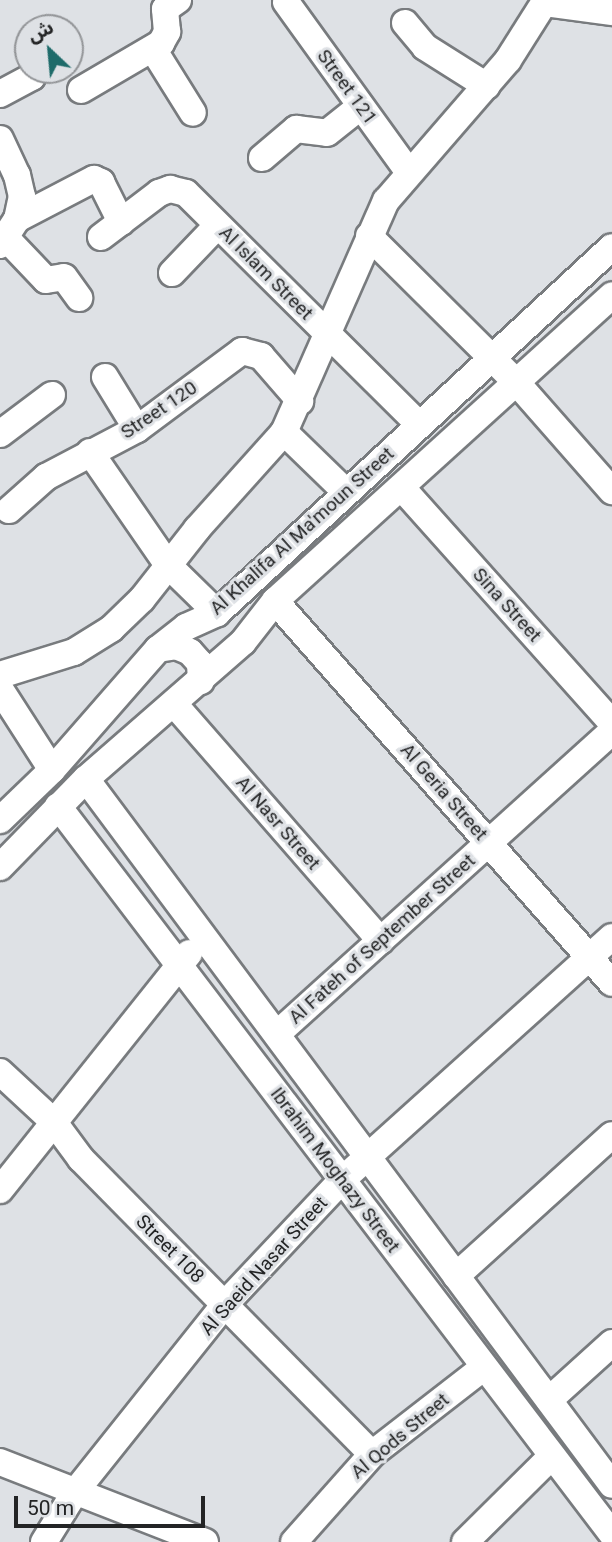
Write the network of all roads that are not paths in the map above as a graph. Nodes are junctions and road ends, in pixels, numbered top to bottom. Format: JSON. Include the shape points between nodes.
{"nodes":[{"id":1,"x":178,"y":0,"type":"edge"},
{"id":2,"x":289,"y":1,"type":"edge"},
{"id":3,"x":545,"y":2,"type":"edge"},
{"id":4,"x":612,"y":12,"type":"edge"},
{"id":5,"x":405,"y":23,"type":"dead end"},
{"id":6,"x":153,"y":49,"type":"junction"},
{"id":7,"x":19,"y":84,"type":"edge"},
{"id":8,"x":487,"y":86,"type":"junction"},
{"id":9,"x":81,"y":90,"type":"dead end"},
{"id":10,"x":0,"y":94,"type":"edge"},
{"id":11,"x":361,"y":106,"type":"junction"},
{"id":12,"x":193,"y":113,"type":"dead end"},
{"id":13,"x":1,"y":146,"type":"edge"},
{"id":14,"x":262,"y":158,"type":"dead end"},
{"id":15,"x":408,"y":171,"type":"junction"},
{"id":16,"x":218,"y":225,"type":"junction"},
{"id":17,"x":8,"y":233,"type":"edge"},
{"id":18,"x":369,"y":236,"type":"junction"},
{"id":19,"x":612,"y":247,"type":"edge"},
{"id":20,"x":172,"y":273,"type":"dead end"},
{"id":21,"x":612,"y":295,"type":"edge"},
{"id":22,"x":79,"y":299,"type":"dead end"},
{"id":23,"x":328,"y":334,"type":"junction"},
{"id":24,"x":491,"y":356,"type":"junction"},
{"id":25,"x":105,"y":377,"type":"dead end"},
{"id":26,"x":517,"y":383,"type":"junction"},
{"id":27,"x":52,"y":395,"type":"dead end"},
{"id":28,"x":300,"y":401,"type":"junction"},
{"id":29,"x":419,"y":424,"type":"junction"},
{"id":30,"x":137,"y":429,"type":"junction"},
{"id":31,"x":284,"y":432,"type":"junction"},
{"id":32,"x":0,"y":434,"type":"edge"},
{"id":33,"x":90,"y":452,"type":"junction"},
{"id":34,"x":402,"y":488,"type":"junction"},
{"id":35,"x":612,"y":491,"type":"edge"},
{"id":36,"x":346,"y":492,"type":"junction"},
{"id":37,"x":9,"y":510,"type":"dead end"},
{"id":38,"x":168,"y":565,"type":"junction"},
{"id":39,"x":275,"y":601,"type":"junction"},
{"id":40,"x":217,"y":613,"type":"junction"},
{"id":41,"x":158,"y":649,"type":"junction"},
{"id":42,"x":0,"y":675,"type":"edge"},
{"id":43,"x":201,"y":681,"type":"junction"},
{"id":44,"x":0,"y":689,"type":"edge"},
{"id":45,"x":174,"y":705,"type":"junction"},
{"id":46,"x":612,"y":723,"type":"edge"},
{"id":47,"x":612,"y":731,"type":"edge"},
{"id":48,"x":52,"y":770,"type":"junction"},
{"id":49,"x":86,"y":779,"type":"junction"},
{"id":50,"x":58,"y":806,"type":"junction"},
{"id":51,"x":0,"y":820,"type":"edge"},
{"id":52,"x":488,"y":843,"type":"junction"},
{"id":53,"x":0,"y":867,"type":"edge"},
{"id":54,"x":202,"y":935,"type":"junction"},
{"id":55,"x":612,"y":937,"type":"edge"},
{"id":56,"x":381,"y":941,"type":"junction"},
{"id":57,"x":589,"y":958,"type":"junction"},
{"id":58,"x":179,"y":965,"type":"junction"},
{"id":59,"x":612,"y":983,"type":"edge"},
{"id":60,"x":277,"y":1034,"type":"junction"},
{"id":61,"x":0,"y":1072,"type":"edge"},
{"id":62,"x":53,"y":1121,"type":"junction"},
{"id":63,"x":612,"y":1135,"type":"edge"},
{"id":64,"x":367,"y":1157,"type":"junction"},
{"id":65,"x":342,"y":1180,"type":"junction"},
{"id":66,"x":0,"y":1190,"type":"edge"},
{"id":67,"x":456,"y":1276,"type":"junction"},
{"id":68,"x":225,"y":1304,"type":"junction"},
{"id":69,"x":612,"y":1343,"type":"edge"},
{"id":70,"x":484,"y":1368,"type":"junction"},
{"id":71,"x":549,"y":1401,"type":"junction"},
{"id":72,"x":372,"y":1454,"type":"junction"},
{"id":73,"x":552,"y":1457,"type":"junction"},
{"id":74,"x":0,"y":1462,"type":"edge"},
{"id":75,"x":612,"y":1485,"type":"edge"},
{"id":76,"x":75,"y":1492,"type":"junction"},
{"id":77,"x":612,"y":1534,"type":"edge"},
{"id":78,"x":44,"y":1542,"type":"edge"},
{"id":79,"x":205,"y":1542,"type":"edge"},
{"id":80,"x":294,"y":1542,"type":"edge"},
{"id":81,"x":465,"y":1542,"type":"edge"}],
"edges":[{"from":1,"to":6,"type":"street","via":[[165,9],[167,32]]},
{"from":2,"to":11,"type":"street","name":"Street 121"},
{"from":3,"to":4,"type":"street"},
{"from":3,"to":8,"type":"street"},
{"from":5,"to":8,"type":"street","via":[[425,47]]},
{"from":6,"to":9,"type":"street"},
{"from":6,"to":12,"type":"street"},
{"from":7,"to":10,"type":"street"},
{"from":8,"to":15,"type":"street"},
{"from":11,"to":14,"type":"street","via":[[327,133],[296,128]]},
{"from":11,"to":15,"type":"street","name":"Street 121"},
{"from":13,"to":17,"type":"street","via":[[21,185]]},
{"from":15,"to":18,"type":"street"},
{"from":16,"to":17,"type":"street","name":"Al Islam Street","via":[[186,193],[170,189],[111,230],[101,182],[94,179]]},
{"from":16,"to":20,"type":"street"},
{"from":16,"to":23,"type":"street","name":"Al Islam Street"},
{"from":17,"to":22,"type":"street","via":[[46,280],[64,277]]},
{"from":18,"to":23,"type":"street"},
{"from":18,"to":24,"type":"street"},
{"from":19,"to":24,"type":"street","name":"Al Khalifa Al Ma'moun Street"},
{"from":21,"to":26,"type":"street","name":"Al Khalifa Al Ma'moun Street"},
{"from":23,"to":28,"type":"street"},
{"from":23,"to":29,"type":"street","name":"Al Islam Street"},
{"from":24,"to":26,"type":"street"},
{"from":24,"to":29,"type":"street","name":"Al Khalifa Al Ma'moun Street"},
{"from":25,"to":30,"type":"street"},
{"from":26,"to":34,"type":"street","name":"Al Khalifa Al Ma'moun Street"},
{"from":26,"to":35,"type":"street"},
{"from":27,"to":32,"type":"street"},
{"from":28,"to":30,"type":"street","name":"Street 120","via":[[261,356],[242,351]]},
{"from":28,"to":31,"type":"street"},
{"from":29,"to":36,"type":"street","name":"Al Khalifa Al Ma'moun Street"},
{"from":30,"to":33,"type":"street","name":"Street 120"},
{"from":31,"to":36,"type":"street"},
{"from":31,"to":38,"type":"street"},
{"from":33,"to":37,"type":"street","name":"Street 120","via":[[46,477]]},
{"from":33,"to":38,"type":"street"},
{"from":34,"to":39,"type":"street","name":"Al Khalifa Al Ma'moun Street"},
{"from":34,"to":46,"type":"street","name":"Sina Street"},
{"from":36,"to":40,"type":"street","name":"Al Khalifa Al Ma'moun Street"},
{"from":38,"to":40,"type":"street"},
{"from":38,"to":42,"type":"street","via":[[142,600],[111,629],[74,652]]},
{"from":39,"to":43,"type":"street","name":"Al Khalifa Al Ma'moun Street","via":[[243,642]]},
{"from":39,"to":52,"type":"street","name":"Al Geria Street"},
{"from":40,"to":41,"type":"street","name":"Al Khalifa Al Ma'moun Street","via":[[186,627]]},
{"from":41,"to":43,"type":"street","via":[[176,646],[190,652],[200,663]]},
{"from":41,"to":48,"type":"street","name":"Al Khalifa Al Ma'moun Street"},
{"from":43,"to":45,"type":"street","name":"Al Khalifa Al Ma'moun Street"},
{"from":44,"to":48,"type":"street"},
{"from":45,"to":49,"type":"street","name":"Al Khalifa Al Ma'moun Street"},
{"from":45,"to":56,"type":"street","name":"Al Nasr Street"},
{"from":47,"to":52,"type":"street","name":"Al Fateh of September Street"},
{"from":48,"to":51,"type":"street","name":"Al Khalifa Al Ma'moun Street"},
{"from":49,"to":50,"type":"street","name":"Al Khalifa Al Ma'moun Street"},
{"from":49,"to":54,"type":"street","name":"Ibrahim Moghazy Street"},
{"from":50,"to":53,"type":"street","name":"Al Khalifa Al Ma'moun Street"},
{"from":50,"to":58,"type":"street","name":"Ibrahim Moghazy Street"},
{"from":52,"to":56,"type":"street","name":"Al Fateh of September Street"},
{"from":52,"to":57,"type":"street","name":"Al Geria Street"},
{"from":54,"to":58,"type":"street"},
{"from":54,"to":60,"type":"street","name":"Ibrahim Moghazy Street"},
{"from":55,"to":57,"type":"street","name":"Al Saeid Nasar Street"},
{"from":56,"to":60,"type":"street","name":"Al Fateh of September Street"},
{"from":57,"to":59,"type":"street","name":"Al Geria Street"},
{"from":57,"to":64,"type":"street","name":"Al Saeid Nasar Street"},
{"from":58,"to":62,"type":"street"},
{"from":58,"to":65,"type":"street","name":"Ibrahim Moghazy Street"},
{"from":60,"to":64,"type":"street","name":"Ibrahim Moghazy Street"},
{"from":61,"to":62,"type":"street","name":"Street 108"},
{"from":62,"to":66,"type":"street"},
{"from":62,"to":68,"type":"street","name":"Street 108","via":[[68,1145]]},
{"from":63,"to":67,"type":"street"},
{"from":64,"to":65,"type":"street","name":"Al Saeid Nasar Street"},
{"from":64,"to":67,"type":"street","name":"Ibrahim Moghazy Street"},
{"from":65,"to":68,"type":"street","name":"Al Saeid Nasar Street"},
{"from":65,"to":70,"type":"street","name":"Ibrahim Moghazy Street"},
{"from":67,"to":71,"type":"street","name":"Ibrahim Moghazy Street"},
{"from":68,"to":72,"type":"street","name":"Street 108"},
{"from":68,"to":76,"type":"street","name":"Al Saeid Nasar Street"},
{"from":69,"to":71,"type":"street"},
{"from":70,"to":72,"type":"street","name":"Al Qods Street"},
{"from":70,"to":73,"type":"street","name":"Ibrahim Moghazy Street"},
{"from":71,"to":75,"type":"street","name":"Ibrahim Moghazy Street"},
{"from":72,"to":80,"type":"street","name":"Al Qods Street"},
{"from":73,"to":77,"type":"street","name":"Ibrahim Moghazy Street"},
{"from":73,"to":81,"type":"street"},
{"from":74,"to":76,"type":"street"},
{"from":76,"to":78,"type":"street","name":"Al Saeid Nasar Street"},
{"from":76,"to":79,"type":"street"}]}
